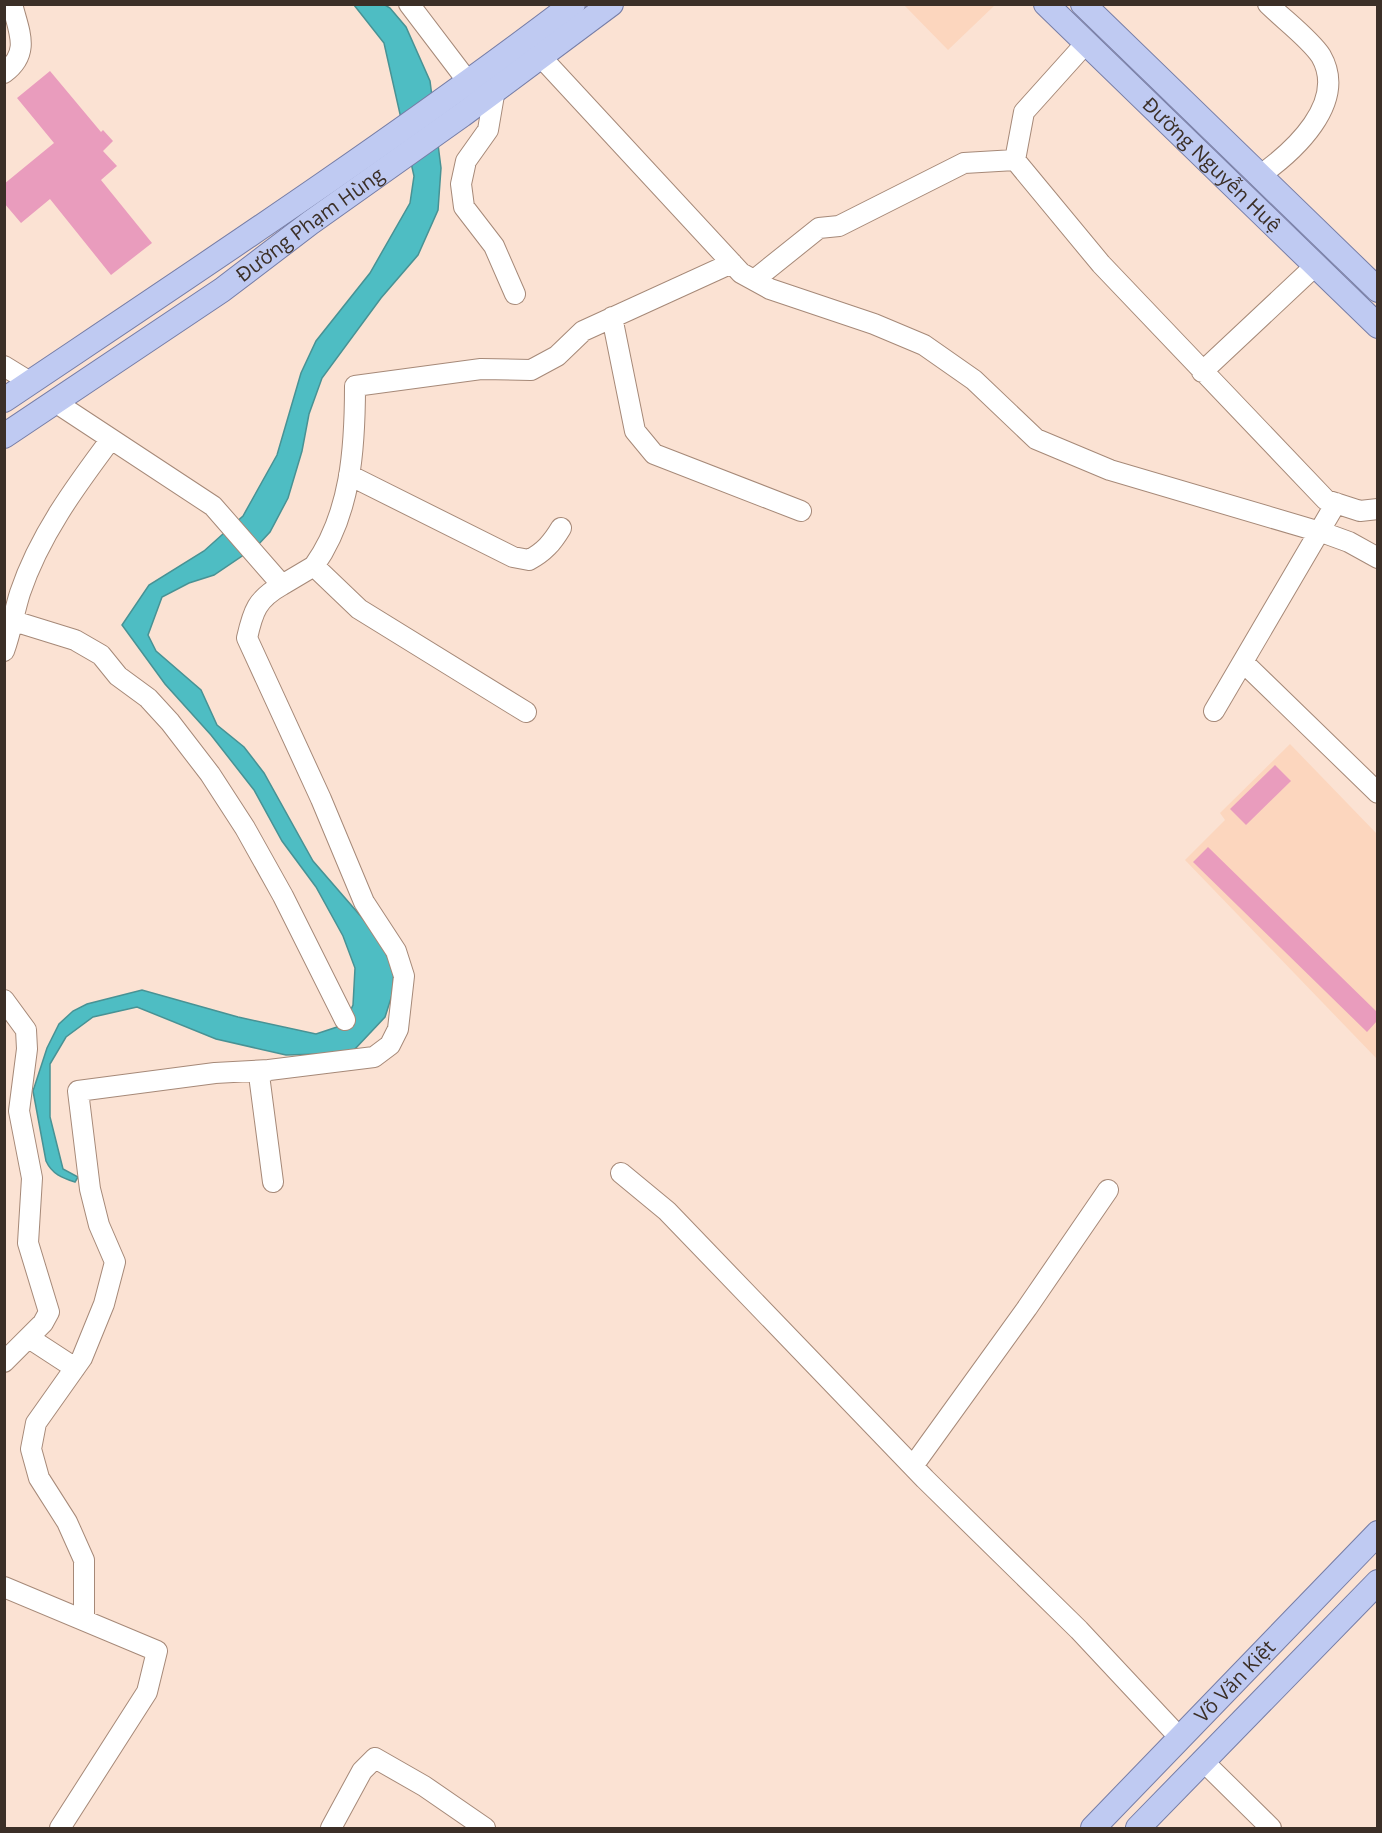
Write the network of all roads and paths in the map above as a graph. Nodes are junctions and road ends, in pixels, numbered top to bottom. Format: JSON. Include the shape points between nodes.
{"nodes":[{"id":1,"x":12,"y":4,"type":"edge"},
{"id":2,"x":409,"y":4,"type":"edge"},
{"id":3,"x":573,"y":4,"type":"edge"},
{"id":4,"x":611,"y":4,"type":"edge"},
{"id":5,"x":1046,"y":4,"type":"edge"},
{"id":6,"x":1083,"y":4,"type":"edge"},
{"id":7,"x":1268,"y":4,"type":"edge"},
{"id":8,"x":1086,"y":43,"type":"junction"},
{"id":9,"x":541,"y":57,"type":"junction"},
{"id":10,"x":4,"y":73,"type":"edge"},
{"id":11,"x":469,"y":83,"type":"junction"},
{"id":12,"x":495,"y":89,"type":"junction"},
{"id":13,"x":1015,"y":160,"type":"junction"},
{"id":14,"x":1259,"y":176,"type":"junction"},
{"id":15,"x":303,"y":213,"type":"junction"},
{"id":16,"x":732,"y":263,"type":"junction"},
{"id":17,"x":1316,"y":266,"type":"junction"},
{"id":18,"x":754,"y":280,"type":"junction"},
{"id":19,"x":1377,"y":290,"type":"edge"},
{"id":20,"x":515,"y":294,"type":"dead end"},
{"id":21,"x":612,"y":317,"type":"junction"},
{"id":22,"x":1377,"y":326,"type":"edge"},
{"id":23,"x":4,"y":366,"type":"edge"},
{"id":24,"x":1202,"y":372,"type":"junction"},
{"id":25,"x":30,"y":382,"type":"junction"},
{"id":26,"x":4,"y":400,"type":"edge"},
{"id":27,"x":55,"y":402,"type":"junction"},
{"id":28,"x":4,"y":436,"type":"edge"},
{"id":29,"x":111,"y":439,"type":"junction"},
{"id":30,"x":349,"y":475,"type":"junction"},
{"id":31,"x":1336,"y":503,"type":"junction"},
{"id":32,"x":1377,"y":509,"type":"edge"},
{"id":33,"x":801,"y":511,"type":"dead end"},
{"id":34,"x":561,"y":528,"type":"dead end"},
{"id":35,"x":1319,"y":531,"type":"junction"},
{"id":36,"x":1377,"y":558,"type":"edge"},
{"id":37,"x":314,"y":566,"type":"junction"},
{"id":38,"x":282,"y":585,"type":"junction"},
{"id":39,"x":9,"y":619,"type":"edge"},
{"id":40,"x":4,"y":651,"type":"edge"},
{"id":41,"x":1243,"y":662,"type":"junction"},
{"id":42,"x":1214,"y":711,"type":"dead end"},
{"id":43,"x":526,"y":712,"type":"dead end"},
{"id":44,"x":1377,"y":793,"type":"edge"},
{"id":45,"x":4,"y":1000,"type":"edge"},
{"id":46,"x":345,"y":1020,"type":"dead end"},
{"id":47,"x":269,"y":1070,"type":"junction"},
{"id":48,"x":12,"y":1112,"type":"edge"},
{"id":49,"x":621,"y":1173,"type":"dead end"},
{"id":50,"x":273,"y":1182,"type":"dead end"},
{"id":51,"x":1108,"y":1190,"type":"dead end"},
{"id":52,"x":29,"y":1338,"type":"junction"},
{"id":53,"x":4,"y":1362,"type":"edge"},
{"id":54,"x":75,"y":1368,"type":"junction"},
{"id":55,"x":913,"y":1466,"type":"junction"},
{"id":56,"x":1377,"y":1533,"type":"edge"},
{"id":57,"x":1377,"y":1582,"type":"edge"},
{"id":58,"x":4,"y":1587,"type":"edge"},
{"id":59,"x":84,"y":1620,"type":"junction"},
{"id":60,"x":1180,"y":1738,"type":"junction"},
{"id":61,"x":1204,"y":1762,"type":"junction"},
{"id":62,"x":1101,"y":1826,"type":"edge"},
{"id":63,"x":60,"y":1828,"type":"edge"},
{"id":64,"x":331,"y":1828,"type":"edge"},
{"id":65,"x":485,"y":1828,"type":"edge"},
{"id":66,"x":1138,"y":1828,"type":"edge"},
{"id":67,"x":1271,"y":1828,"type":"edge"}],
"edges":[{"from":1,"to":10,"type":"street","via":[[21,40],[18,63]]},
{"from":2,"to":11,"type":"street"},
{"from":3,"to":11,"type":"main road","name":"Đường Phạm Hùng"},
{"from":4,"to":9,"type":"main road","name":"Đường Phạm Hùng"},
{"from":5,"to":8,"type":"main road","name":"Đường Nguyễn Huệ"},
{"from":6,"to":14,"type":"main road","name":"Đường Nguyễn Huệ"},
{"from":7,"to":14,"type":"street","via":[[1320,55],[1328,76],[1317,117],[1280,161]]},
{"from":8,"to":13,"type":"street","via":[[1024,112]]},
{"from":8,"to":17,"type":"main road","name":"Đường Nguyễn Huệ"},
{"from":9,"to":12,"type":"main road","name":"Đường Phạm Hùng"},
{"from":9,"to":16,"type":"street"},
{"from":11,"to":15,"type":"main road","name":"Đường Phạm Hùng"},
{"from":12,"to":15,"type":"main road","name":"Đường Phạm Hùng","via":[[462,115]]},
{"from":12,"to":20,"type":"street","via":[[488,130],[466,161],[461,184],[464,207],[494,246]]},
{"from":13,"to":18,"type":"street","via":[[964,163],[839,226],[819,228]]},
{"from":13,"to":24,"type":"street","via":[[1101,264]]},
{"from":14,"to":19,"type":"main road","name":"Đường Nguyễn Huệ"},
{"from":15,"to":25,"type":"main road","name":"Đường Phạm Hùng"},
{"from":15,"to":27,"type":"main road","name":"Đường Phạm Hùng","via":[[222,290]]},
{"from":16,"to":18,"type":"street"},
{"from":16,"to":21,"type":"street"},
{"from":17,"to":22,"type":"main road","name":"Đường Nguyễn Huệ"},
{"from":17,"to":24,"type":"street"},
{"from":18,"to":35,"type":"street","via":[[924,345],[974,380],[1036,439],[1110,470]]},
{"from":21,"to":30,"type":"street","via":[[583,331],[557,356],[531,370],[481,369],[355,386]]},
{"from":21,"to":33,"type":"street","via":[[635,431],[654,454]]},
{"from":23,"to":25,"type":"street"},
{"from":24,"to":31,"type":"street","via":[[1326,500]]},
{"from":25,"to":26,"type":"main road","name":"Đường Phạm Hùng"},
{"from":27,"to":28,"type":"main road","name":"Đường Phạm Hùng"},
{"from":27,"to":29,"type":"street"},
{"from":29,"to":38,"type":"street","via":[[213,506]]},
{"from":29,"to":39,"type":"street","via":[[60,509]]},
{"from":30,"to":34,"type":"street","via":[[513,557],[529,560],[542,554]]},
{"from":30,"to":37,"type":"street","via":[[330,543]]},
{"from":31,"to":32,"type":"street","via":[[1360,511]]},
{"from":31,"to":35,"type":"street"},
{"from":35,"to":36,"type":"street"},
{"from":35,"to":41,"type":"street"},
{"from":37,"to":38,"type":"street"},
{"from":37,"to":43,"type":"street","via":[[368,615]]},
{"from":38,"to":47,"type":"street","via":[[264,594],[252,614],[247,638],[364,902],[396,951],[404,976],[398,1029],[390,1045],[374,1057]]},
{"from":39,"to":40,"type":"street"},
{"from":39,"to":46,"type":"street","via":[[75,640],[101,655],[118,676],[148,698],[170,722],[245,828]]},
{"from":41,"to":42,"type":"street"},
{"from":41,"to":44,"type":"street"},
{"from":45,"to":48,"type":"street","via":[[26,1030],[27,1049]]},
{"from":47,"to":50,"type":"street","via":[[259,1075],[259,1084]]},
{"from":47,"to":54,"type":"street","via":[[78,1091],[90,1189],[99,1225],[115,1262],[104,1305]]},
{"from":48,"to":52,"type":"street","via":[[32,1178],[28,1243],[49,1312]]},
{"from":49,"to":55,"type":"street","via":[[667,1211]]},
{"from":51,"to":55,"type":"street"},
{"from":52,"to":53,"type":"street"},
{"from":52,"to":54,"type":"street"},
{"from":54,"to":59,"type":"street","via":[[36,1423],[31,1449],[39,1478],[67,1522],[84,1560]]},
{"from":55,"to":60,"type":"street","via":[[1070,1621]]},
{"from":56,"to":60,"type":"main road","name":"Võ Văn Kiệt"},
{"from":57,"to":61,"type":"main road","name":"Võ Văn Kiệt"},
{"from":58,"to":59,"type":"street"},
{"from":59,"to":63,"type":"street","via":[[157,1651],[147,1692]]},
{"from":60,"to":62,"type":"main road","name":"Võ Văn Kiệt"},
{"from":61,"to":66,"type":"main road","name":"Võ Văn Kiệt"},
{"from":61,"to":67,"type":"street"},
{"from":64,"to":65,"type":"street","via":[[362,1771],[375,1758]]}]}
